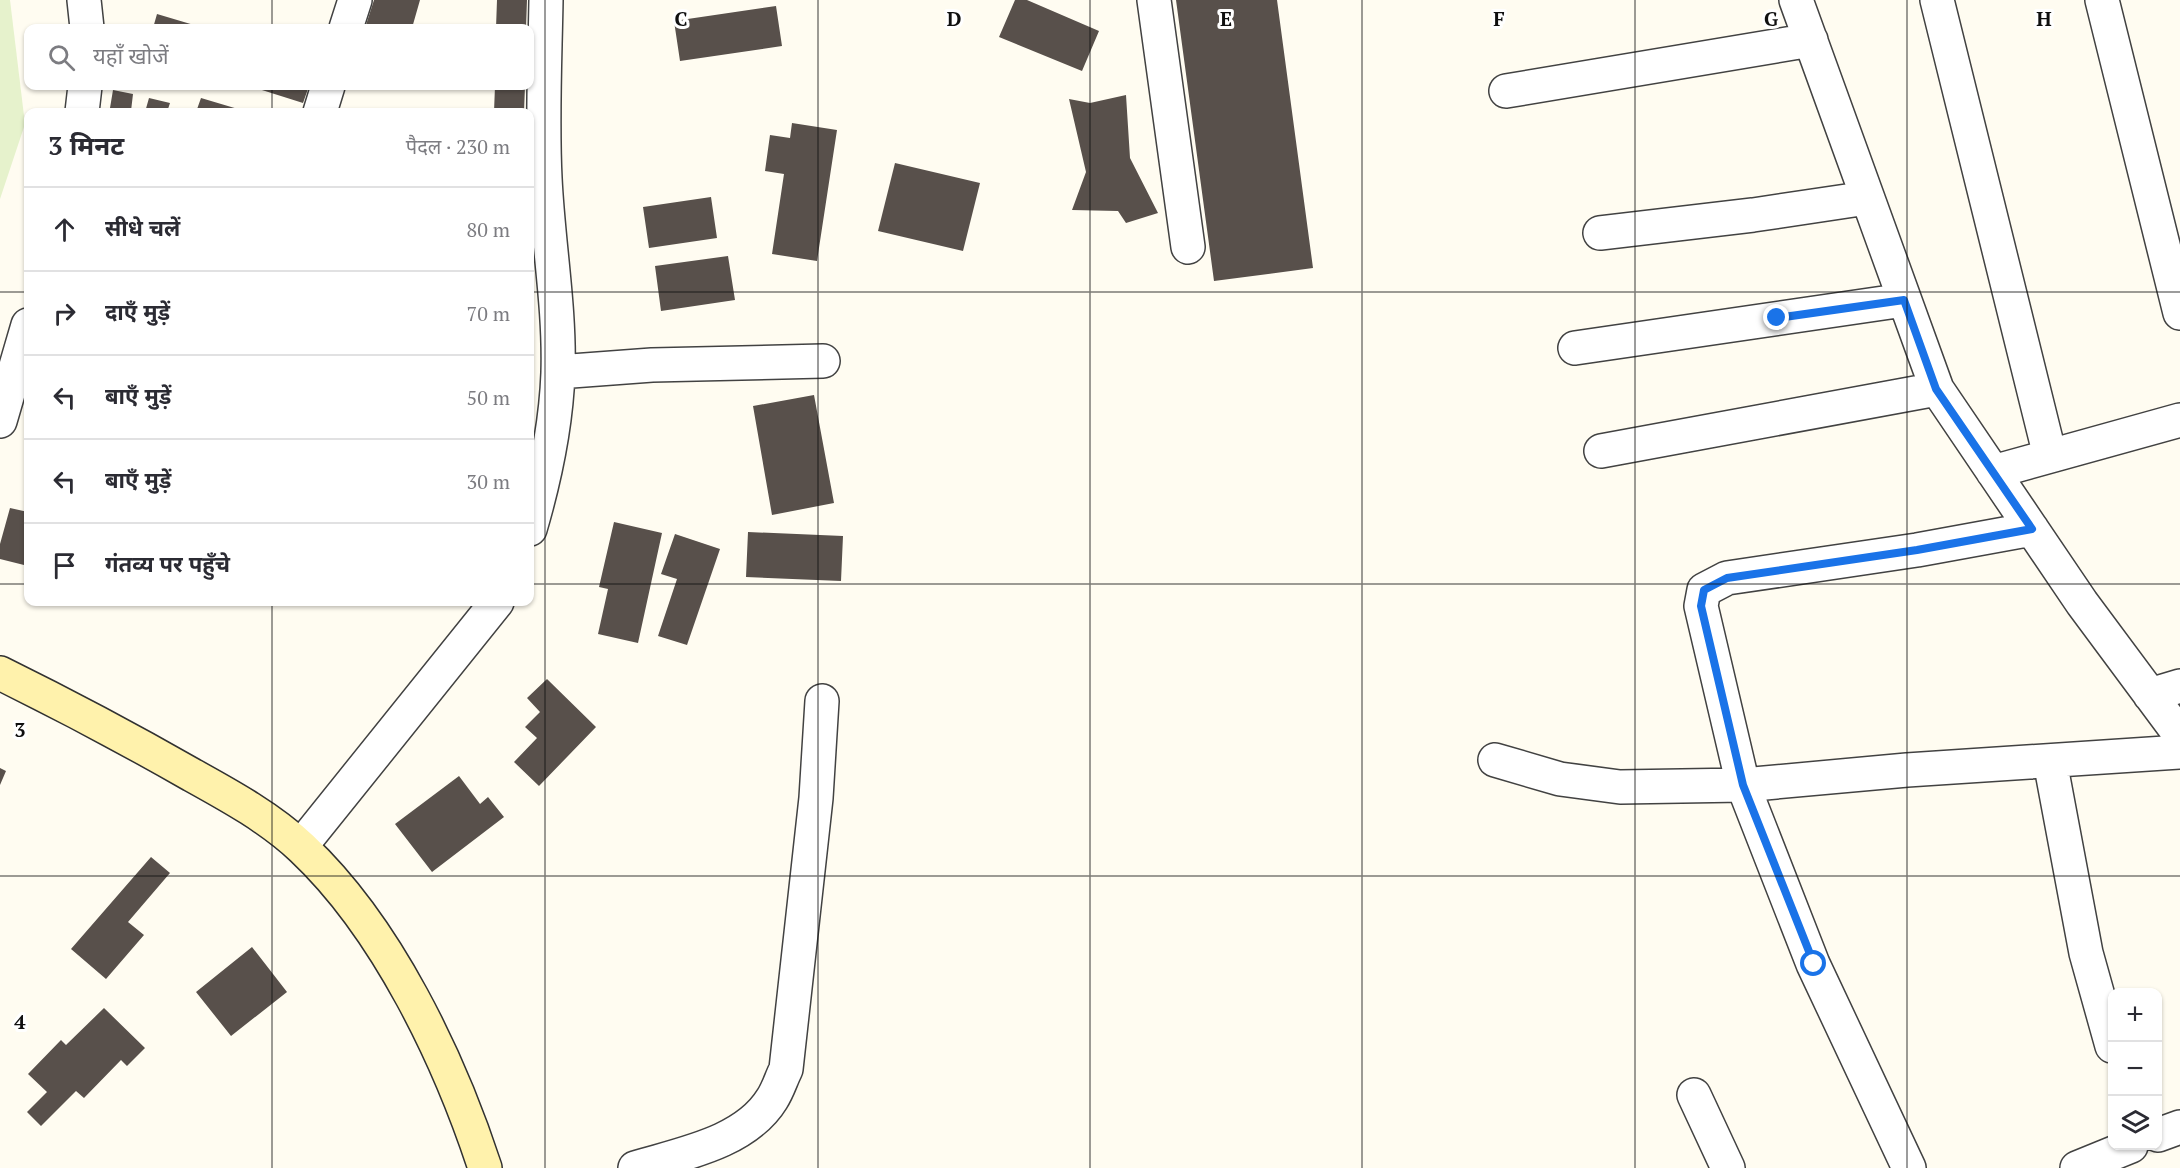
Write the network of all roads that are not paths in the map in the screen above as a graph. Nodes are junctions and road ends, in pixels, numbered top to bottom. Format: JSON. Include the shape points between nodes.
{"nodes":[{"id":1,"x":84,"y":0,"type":"edge"},
{"id":2,"x":355,"y":0,"type":"edge"},
{"id":3,"x":546,"y":0,"type":"edge"},
{"id":4,"x":1154,"y":0,"type":"edge"},
{"id":5,"x":1796,"y":0,"type":"edge"},
{"id":6,"x":1937,"y":0,"type":"edge"},
{"id":7,"x":2102,"y":0,"type":"edge"},
{"id":8,"x":87,"y":24,"type":"edge"},
{"id":9,"x":347,"y":24,"type":"edge"},
{"id":10,"x":1811,"y":40,"type":"junction"},
{"id":11,"x":85,"y":90,"type":"edge"},
{"id":12,"x":327,"y":90,"type":"edge"},
{"id":13,"x":1506,"y":92,"type":"dead end"},
{"id":14,"x":83,"y":108,"type":"edge"},
{"id":15,"x":321,"y":108,"type":"edge"},
{"id":16,"x":1868,"y":198,"type":"junction"},
{"id":17,"x":1600,"y":233,"type":"dead end"},
{"id":18,"x":1188,"y":247,"type":"dead end"},
{"id":19,"x":1904,"y":300,"type":"junction"},
{"id":20,"x":2180,"y":313,"type":"edge"},
{"id":21,"x":24,"y":339,"type":"edge"},
{"id":22,"x":1575,"y":348,"type":"dead end"},
{"id":23,"x":823,"y":362,"type":"dead end"},
{"id":24,"x":558,"y":372,"type":"junction"},
{"id":25,"x":1936,"y":389,"type":"junction"},
{"id":26,"x":2180,"y":420,"type":"edge"},
{"id":27,"x":0,"y":421,"type":"edge"},
{"id":28,"x":1601,"y":451,"type":"dead end"},
{"id":29,"x":2050,"y":456,"type":"junction"},
{"id":30,"x":1993,"y":472,"type":"junction"},
{"id":31,"x":534,"y":515,"type":"edge"},
{"id":32,"x":2032,"y":529,"type":"junction"},
{"id":33,"x":493,"y":606,"type":"edge"},
{"id":34,"x":0,"y":673,"type":"edge"},
{"id":35,"x":2165,"y":690,"type":"edge"},
{"id":36,"x":822,"y":700,"type":"dead end"},
{"id":37,"x":2180,"y":735,"type":"edge"},
{"id":38,"x":2180,"y":752,"type":"edge"},
{"id":39,"x":1495,"y":760,"type":"dead end"},
{"id":40,"x":2050,"y":761,"type":"junction"},
{"id":41,"x":1743,"y":785,"type":"junction"},
{"id":42,"x":301,"y":846,"type":"junction"},
{"id":43,"x":2111,"y":1042,"type":"edge"},
{"id":44,"x":1694,"y":1095,"type":"dead end"},
{"id":45,"x":2180,"y":1127,"type":"edge"},
{"id":46,"x":2162,"y":1133,"type":"edge"},
{"id":47,"x":2121,"y":1150,"type":"edge"},
{"id":48,"x":485,"y":1168,"type":"edge"},
{"id":49,"x":635,"y":1168,"type":"edge"},
{"id":50,"x":1728,"y":1168,"type":"edge"},
{"id":51,"x":1910,"y":1168,"type":"edge"},
{"id":52,"x":2077,"y":1168,"type":"edge"}],
"edges":[{"from":1,"to":8,"type":"street"},
{"from":2,"to":9,"type":"street"},
{"from":3,"to":24,"type":"street","via":[[545,177]]},
{"from":4,"to":18,"type":"street"},
{"from":5,"to":10,"type":"street"},
{"from":6,"to":29,"type":"street"},
{"from":7,"to":20,"type":"street"},
{"from":10,"to":13,"type":"street"},
{"from":10,"to":16,"type":"street"},
{"from":11,"to":14,"type":"street"},
{"from":12,"to":15,"type":"street"},
{"from":16,"to":17,"type":"street"},
{"from":16,"to":19,"type":"street"},
{"from":19,"to":22,"type":"street"},
{"from":19,"to":25,"type":"street"},
{"from":21,"to":27,"type":"street"},
{"from":23,"to":24,"type":"street","via":[[652,365]]},
{"from":24,"to":31,"type":"street","via":[[554,425]]},
{"from":25,"to":28,"type":"street"},
{"from":25,"to":30,"type":"street"},
{"from":26,"to":29,"type":"street"},
{"from":29,"to":30,"type":"street"},
{"from":30,"to":32,"type":"street"},
{"from":32,"to":35,"type":"street"},
{"from":32,"to":41,"type":"street","via":[[1727,578],[1704,590],[1701,606]]},
{"from":33,"to":42,"type":"street"},
{"from":34,"to":42,"type":"street","via":[[114,729],[244,805]]},
{"from":35,"to":37,"type":"street"},
{"from":36,"to":49,"type":"street","via":[[816,798],[786,1069],[772,1100],[743,1128],[707,1146]]},
{"from":38,"to":40,"type":"street"},
{"from":39,"to":41,"type":"street","via":[[1560,779],[1600,785]]},
{"from":40,"to":41,"type":"street"},
{"from":40,"to":43,"type":"street","via":[[2086,953]]},
{"from":41,"to":51,"type":"street","via":[[1814,964]]},
{"from":42,"to":48,"type":"street","via":[[351,899],[398,973],[437,1050]]},
{"from":44,"to":50,"type":"street"},
{"from":45,"to":46,"type":"street"},
{"from":47,"to":52,"type":"street"}]}
